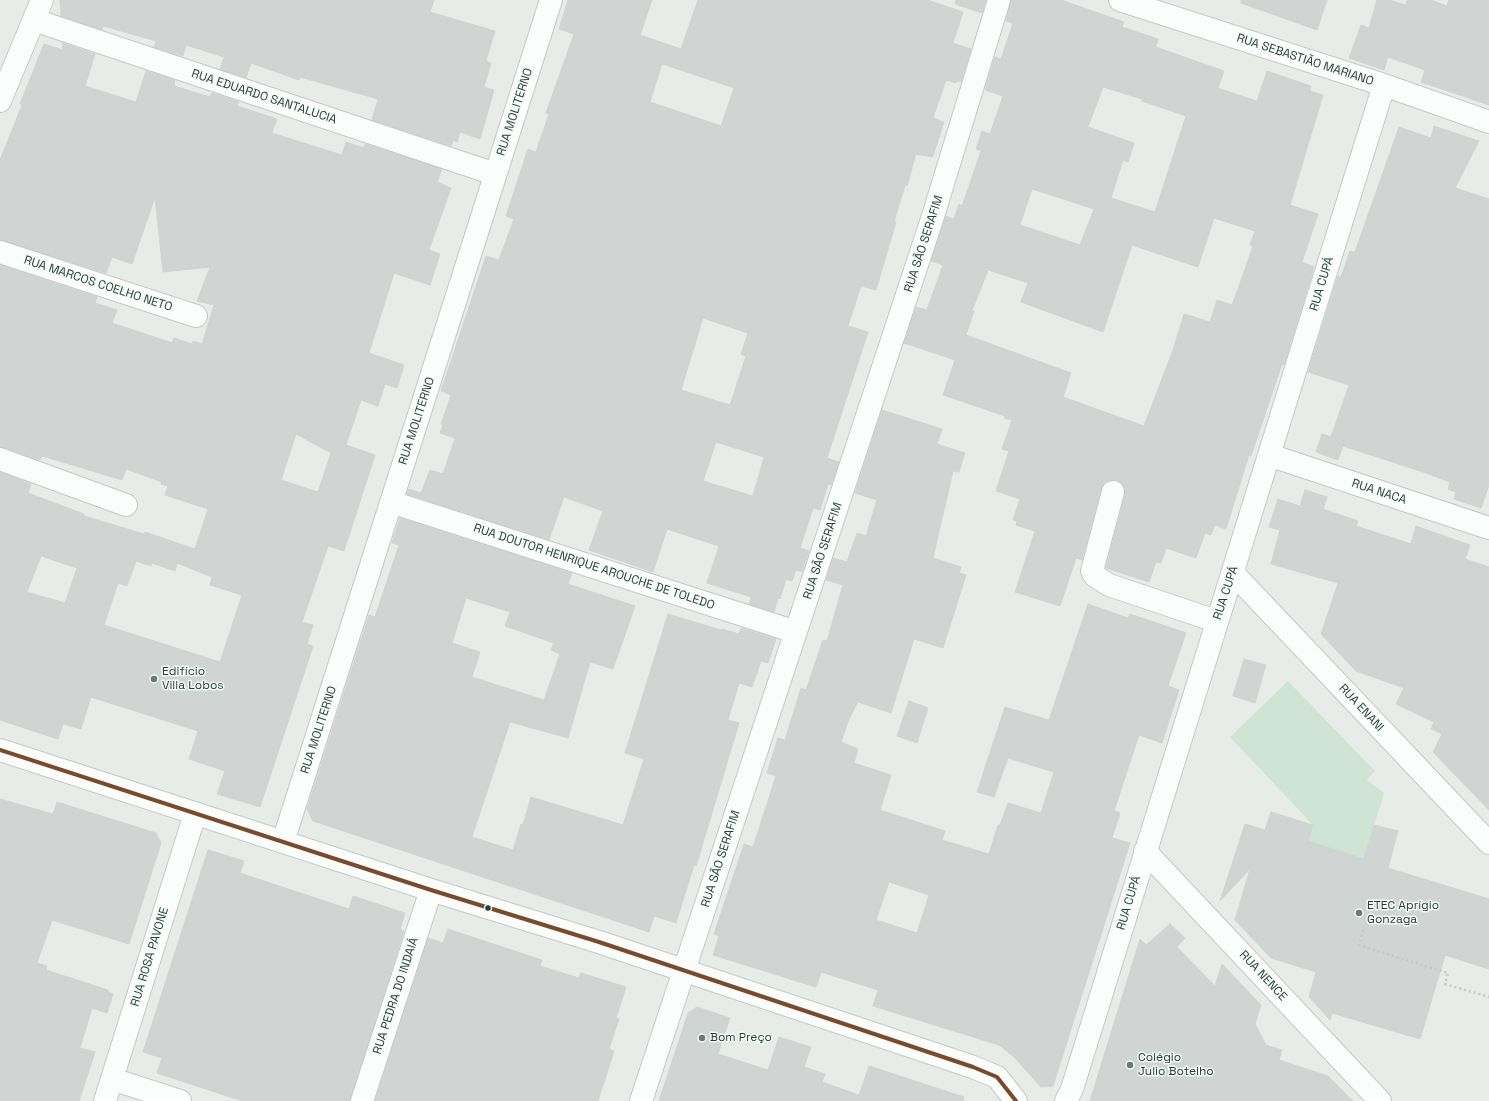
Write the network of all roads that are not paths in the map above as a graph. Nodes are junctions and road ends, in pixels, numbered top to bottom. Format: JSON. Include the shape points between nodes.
{"nodes":[{"id":1,"x":42,"y":0,"type":"edge"},
{"id":2,"x":551,"y":0,"type":"edge"},
{"id":3,"x":999,"y":0,"type":"edge"},
{"id":4,"x":1120,"y":0,"type":"edge"},
{"id":5,"x":34,"y":20,"type":"junction"},
{"id":6,"x":1384,"y":85,"type":"junction"},
{"id":7,"x":0,"y":101,"type":"edge"},
{"id":8,"x":1489,"y":122,"type":"edge"},
{"id":9,"x":495,"y":174,"type":"junction"},
{"id":10,"x":0,"y":252,"type":"edge"},
{"id":11,"x":196,"y":316,"type":"dead end"},
{"id":12,"x":1269,"y":455,"type":"junction"},
{"id":13,"x":0,"y":459,"type":"edge"},
{"id":14,"x":1113,"y":492,"type":"dead end"},
{"id":15,"x":391,"y":502,"type":"junction"},
{"id":16,"x":126,"y":505,"type":"dead end"},
{"id":17,"x":1489,"y":528,"type":"edge"},
{"id":18,"x":1233,"y":572,"type":"junction"},
{"id":19,"x":1216,"y":621,"type":"junction"},
{"id":20,"x":796,"y":632,"type":"junction"},
{"id":21,"x":0,"y":750,"type":"edge"},
{"id":22,"x":195,"y":814,"type":"junction"},
{"id":23,"x":283,"y":842,"type":"junction"},
{"id":24,"x":1489,"y":843,"type":"edge"},
{"id":25,"x":1145,"y":851,"type":"junction"},
{"id":26,"x":431,"y":890,"type":"junction"},
{"id":27,"x":684,"y":970,"type":"junction"},
{"id":28,"x":112,"y":1079,"type":"junction"},
{"id":29,"x":105,"y":1101,"type":"edge"},
{"id":30,"x":180,"y":1101,"type":"edge"},
{"id":31,"x":362,"y":1101,"type":"edge"},
{"id":32,"x":641,"y":1101,"type":"edge"},
{"id":33,"x":1016,"y":1101,"type":"edge"},
{"id":34,"x":1066,"y":1101,"type":"edge"},
{"id":35,"x":1380,"y":1101,"type":"edge"}],
"edges":[{"from":1,"to":5,"type":"street"},
{"from":2,"to":9,"type":"street","name":"RUA MOLITERNO"},
{"from":3,"to":20,"type":"street","name":"RUA SÃO SERAFIM","via":[[932,221]]},
{"from":4,"to":6,"type":"street","name":"RUA SEBASTIÃO MARIANO"},
{"from":5,"to":7,"type":"street"},
{"from":5,"to":9,"type":"street","name":"RUA EDUARDO SANTALUCIA"},
{"from":6,"to":8,"type":"street","name":"RUA SEBASTIÃO MARIANO"},
{"from":6,"to":12,"type":"street","name":"RUA CUPÁ"},
{"from":9,"to":15,"type":"street","name":"RUA MOLITERNO"},
{"from":10,"to":11,"type":"street","name":"RUA MARCOS COELHO NETO"},
{"from":12,"to":17,"type":"street","name":"RUA NACA"},
{"from":12,"to":18,"type":"street","name":"RUA CUPÁ"},
{"from":13,"to":16,"type":"street"},
{"from":14,"to":19,"type":"street","via":[[1092,570],[1095,576],[1109,585]]},
{"from":15,"to":20,"type":"street","name":"RUA DOUTOR HENRIQUE AROUCHE DE TOLEDO"},
{"from":15,"to":23,"type":"street","name":"RUA MOLITERNO"},
{"from":18,"to":19,"type":"street","name":"RUA CUPÁ"},
{"from":18,"to":24,"type":"street","name":"RUA ENANI"},
{"from":19,"to":25,"type":"street","name":"RUA CUPÁ"},
{"from":20,"to":27,"type":"street","name":"RUA SÃO SERAFIM"},
{"from":21,"to":22,"type":"street"},
{"from":22,"to":23,"type":"street"},
{"from":22,"to":28,"type":"street","name":"RUA ROSA PAVONE"},
{"from":23,"to":26,"type":"street"},
{"from":25,"to":34,"type":"street","name":"RUA CUPÁ","via":[[1072,1089]]},
{"from":25,"to":35,"type":"street","name":"RUA NENCE"},
{"from":26,"to":27,"type":"street"},
{"from":26,"to":31,"type":"street","name":"RUA PEDRA DO INDAIÁ"},
{"from":27,"to":32,"type":"street","name":"RUA SÃO SERAFIM"},
{"from":27,"to":33,"type":"street","via":[[972,1067],[997,1077]]},
{"from":28,"to":29,"type":"street","name":"RUA ROSA PAVONE"},
{"from":28,"to":30,"type":"street"}]}
